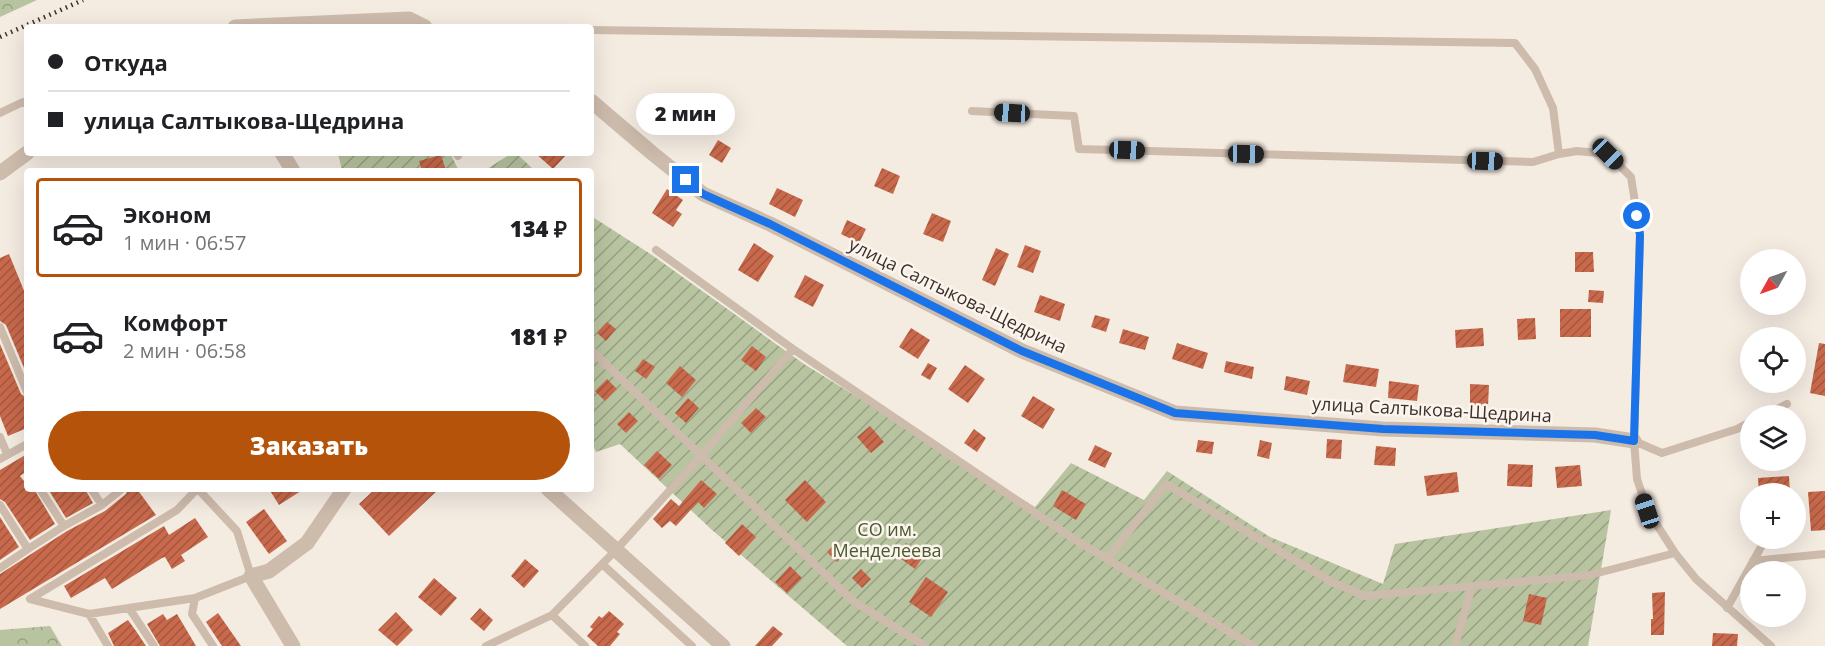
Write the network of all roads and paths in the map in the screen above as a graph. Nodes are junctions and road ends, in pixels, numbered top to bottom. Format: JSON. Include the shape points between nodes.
{"nodes":[{"id":1,"x":300,"y":24,"type":"edge"},
{"id":2,"x":419,"y":24,"type":"edge"},
{"id":3,"x":594,"y":30,"type":"edge"},
{"id":4,"x":24,"y":102,"type":"edge"},
{"id":5,"x":594,"y":104,"type":"edge"},
{"id":6,"x":972,"y":111,"type":"dead end"},
{"id":7,"x":0,"y":113,"type":"edge"},
{"id":8,"x":1559,"y":154,"type":"junction"},
{"id":9,"x":24,"y":155,"type":"edge"},
{"id":10,"x":0,"y":172,"type":"edge"},
{"id":11,"x":656,"y":250,"type":"dead end"},
{"id":12,"x":0,"y":327,"type":"edge"},
{"id":13,"x":793,"y":349,"type":"junction"},
{"id":14,"x":594,"y":353,"type":"edge"},
{"id":15,"x":24,"y":385,"type":"edge"},
{"id":16,"x":1740,"y":427,"type":"edge"},
{"id":17,"x":0,"y":437,"type":"edge"},
{"id":18,"x":1634,"y":441,"type":"junction"},
{"id":19,"x":24,"y":446,"type":"edge"},
{"id":20,"x":701,"y":456,"type":"junction"},
{"id":21,"x":4,"y":457,"type":"edge"},
{"id":22,"x":42,"y":492,"type":"edge"},
{"id":23,"x":93,"y":492,"type":"edge"},
{"id":24,"x":118,"y":492,"type":"edge"},
{"id":25,"x":194,"y":492,"type":"edge"},
{"id":26,"x":200,"y":492,"type":"edge"},
{"id":27,"x":342,"y":492,"type":"edge"},
{"id":28,"x":551,"y":492,"type":"edge"},
{"id":29,"x":0,"y":505,"type":"edge"},
{"id":30,"x":102,"y":505,"type":"junction"},
{"id":31,"x":64,"y":526,"type":"junction"},
{"id":32,"x":28,"y":549,"type":"junction"},
{"id":33,"x":1760,"y":549,"type":"edge"},
{"id":34,"x":615,"y":551,"type":"junction"},
{"id":35,"x":1675,"y":553,"type":"junction"},
{"id":36,"x":1825,"y":554,"type":"edge"},
{"id":37,"x":1107,"y":558,"type":"junction"},
{"id":38,"x":1753,"y":561,"type":"joint"},
{"id":39,"x":602,"y":564,"type":"junction"},
{"id":40,"x":0,"y":568,"type":"edge"},
{"id":41,"x":251,"y":576,"type":"junction"},
{"id":42,"x":1740,"y":584,"type":"edge"},
{"id":43,"x":1472,"y":586,"type":"junction"},
{"id":44,"x":195,"y":598,"type":"junction"},
{"id":45,"x":129,"y":608,"type":"junction"},
{"id":46,"x":1727,"y":608,"type":"junction"},
{"id":47,"x":89,"y":615,"type":"junction"},
{"id":48,"x":552,"y":615,"type":"junction"},
{"id":49,"x":713,"y":643,"type":"edge"},
{"id":50,"x":108,"y":646,"type":"edge"},
{"id":51,"x":154,"y":646,"type":"edge"},
{"id":52,"x":213,"y":646,"type":"edge"},
{"id":53,"x":293,"y":646,"type":"edge"},
{"id":54,"x":486,"y":646,"type":"edge"},
{"id":55,"x":585,"y":646,"type":"edge"},
{"id":56,"x":692,"y":646,"type":"edge"},
{"id":57,"x":925,"y":646,"type":"edge"},
{"id":58,"x":1253,"y":646,"type":"edge"},
{"id":59,"x":1455,"y":646,"type":"edge"},
{"id":60,"x":1771,"y":646,"type":"edge"}],
"edges":[{"from":1,"to":2,"type":"street","via":[[409,19]]},
{"from":3,"to":8,"type":"lane","via":[[1515,42],[1553,108]]},
{"from":4,"to":7,"type":"lane"},
{"from":5,"to":18,"type":"street","name":"улица Салтыкова-Щедрина","via":[[703,194],[1022,351],[1175,413],[1383,429],[1595,435]]},
{"from":6,"to":8,"type":"lane","via":[[1074,116],[1079,149],[1533,162]]},
{"from":8,"to":18,"type":"lane","via":[[1608,154],[1631,177],[1640,235]]},
{"from":9,"to":10,"type":"street"},
{"from":11,"to":13,"type":"lane"},
{"from":12,"to":15,"type":"lane"},
{"from":13,"to":20,"type":"lane"},
{"from":13,"to":37,"type":"lane"},
{"from":14,"to":20,"type":"lane"},
{"from":16,"to":18,"type":"lane","via":[[1662,453]]},
{"from":17,"to":21,"type":"lane"},
{"from":18,"to":35,"type":"lane","via":[[1637,479],[1647,511]]},
{"from":19,"to":21,"type":"lane"},
{"from":20,"to":34,"type":"lane"},
{"from":20,"to":57,"type":"lane","via":[[853,601]]},
{"from":22,"to":31,"type":"lane"},
{"from":23,"to":30,"type":"lane"},
{"from":24,"to":30,"type":"lane"},
{"from":25,"to":47,"type":"lane","via":[[177,510],[30,599]]},
{"from":26,"to":41,"type":"lane","via":[[237,531]]},
{"from":27,"to":41,"type":"street","via":[[307,543],[269,571]]},
{"from":28,"to":34,"type":"street"},
{"from":29,"to":32,"type":"lane"},
{"from":30,"to":31,"type":"lane"},
{"from":31,"to":32,"type":"lane"},
{"from":32,"to":40,"type":"lane"},
{"from":33,"to":38,"type":"lane"},
{"from":34,"to":39,"type":"lane"},
{"from":34,"to":49,"type":"street"},
{"from":35,"to":43,"type":"lane","via":[[1590,575]]},
{"from":35,"to":46,"type":"lane"},
{"from":36,"to":38,"type":"lane"},
{"from":37,"to":43,"type":"lane","via":[[1166,484],[1332,582],[1365,596]]},
{"from":37,"to":58,"type":"lane"},
{"from":39,"to":48,"type":"lane"},
{"from":39,"to":56,"type":"lane"},
{"from":41,"to":44,"type":"lane"},
{"from":41,"to":53,"type":"street"},
{"from":42,"to":46,"type":"lane"},
{"from":43,"to":59,"type":"lane"},
{"from":44,"to":45,"type":"lane"},
{"from":44,"to":52,"type":"lane","via":[[192,614]]},
{"from":45,"to":47,"type":"lane"},
{"from":45,"to":51,"type":"lane"},
{"from":46,"to":60,"type":"lane"},
{"from":47,"to":50,"type":"lane"},
{"from":48,"to":54,"type":"lane"},
{"from":48,"to":55,"type":"lane"}]}
